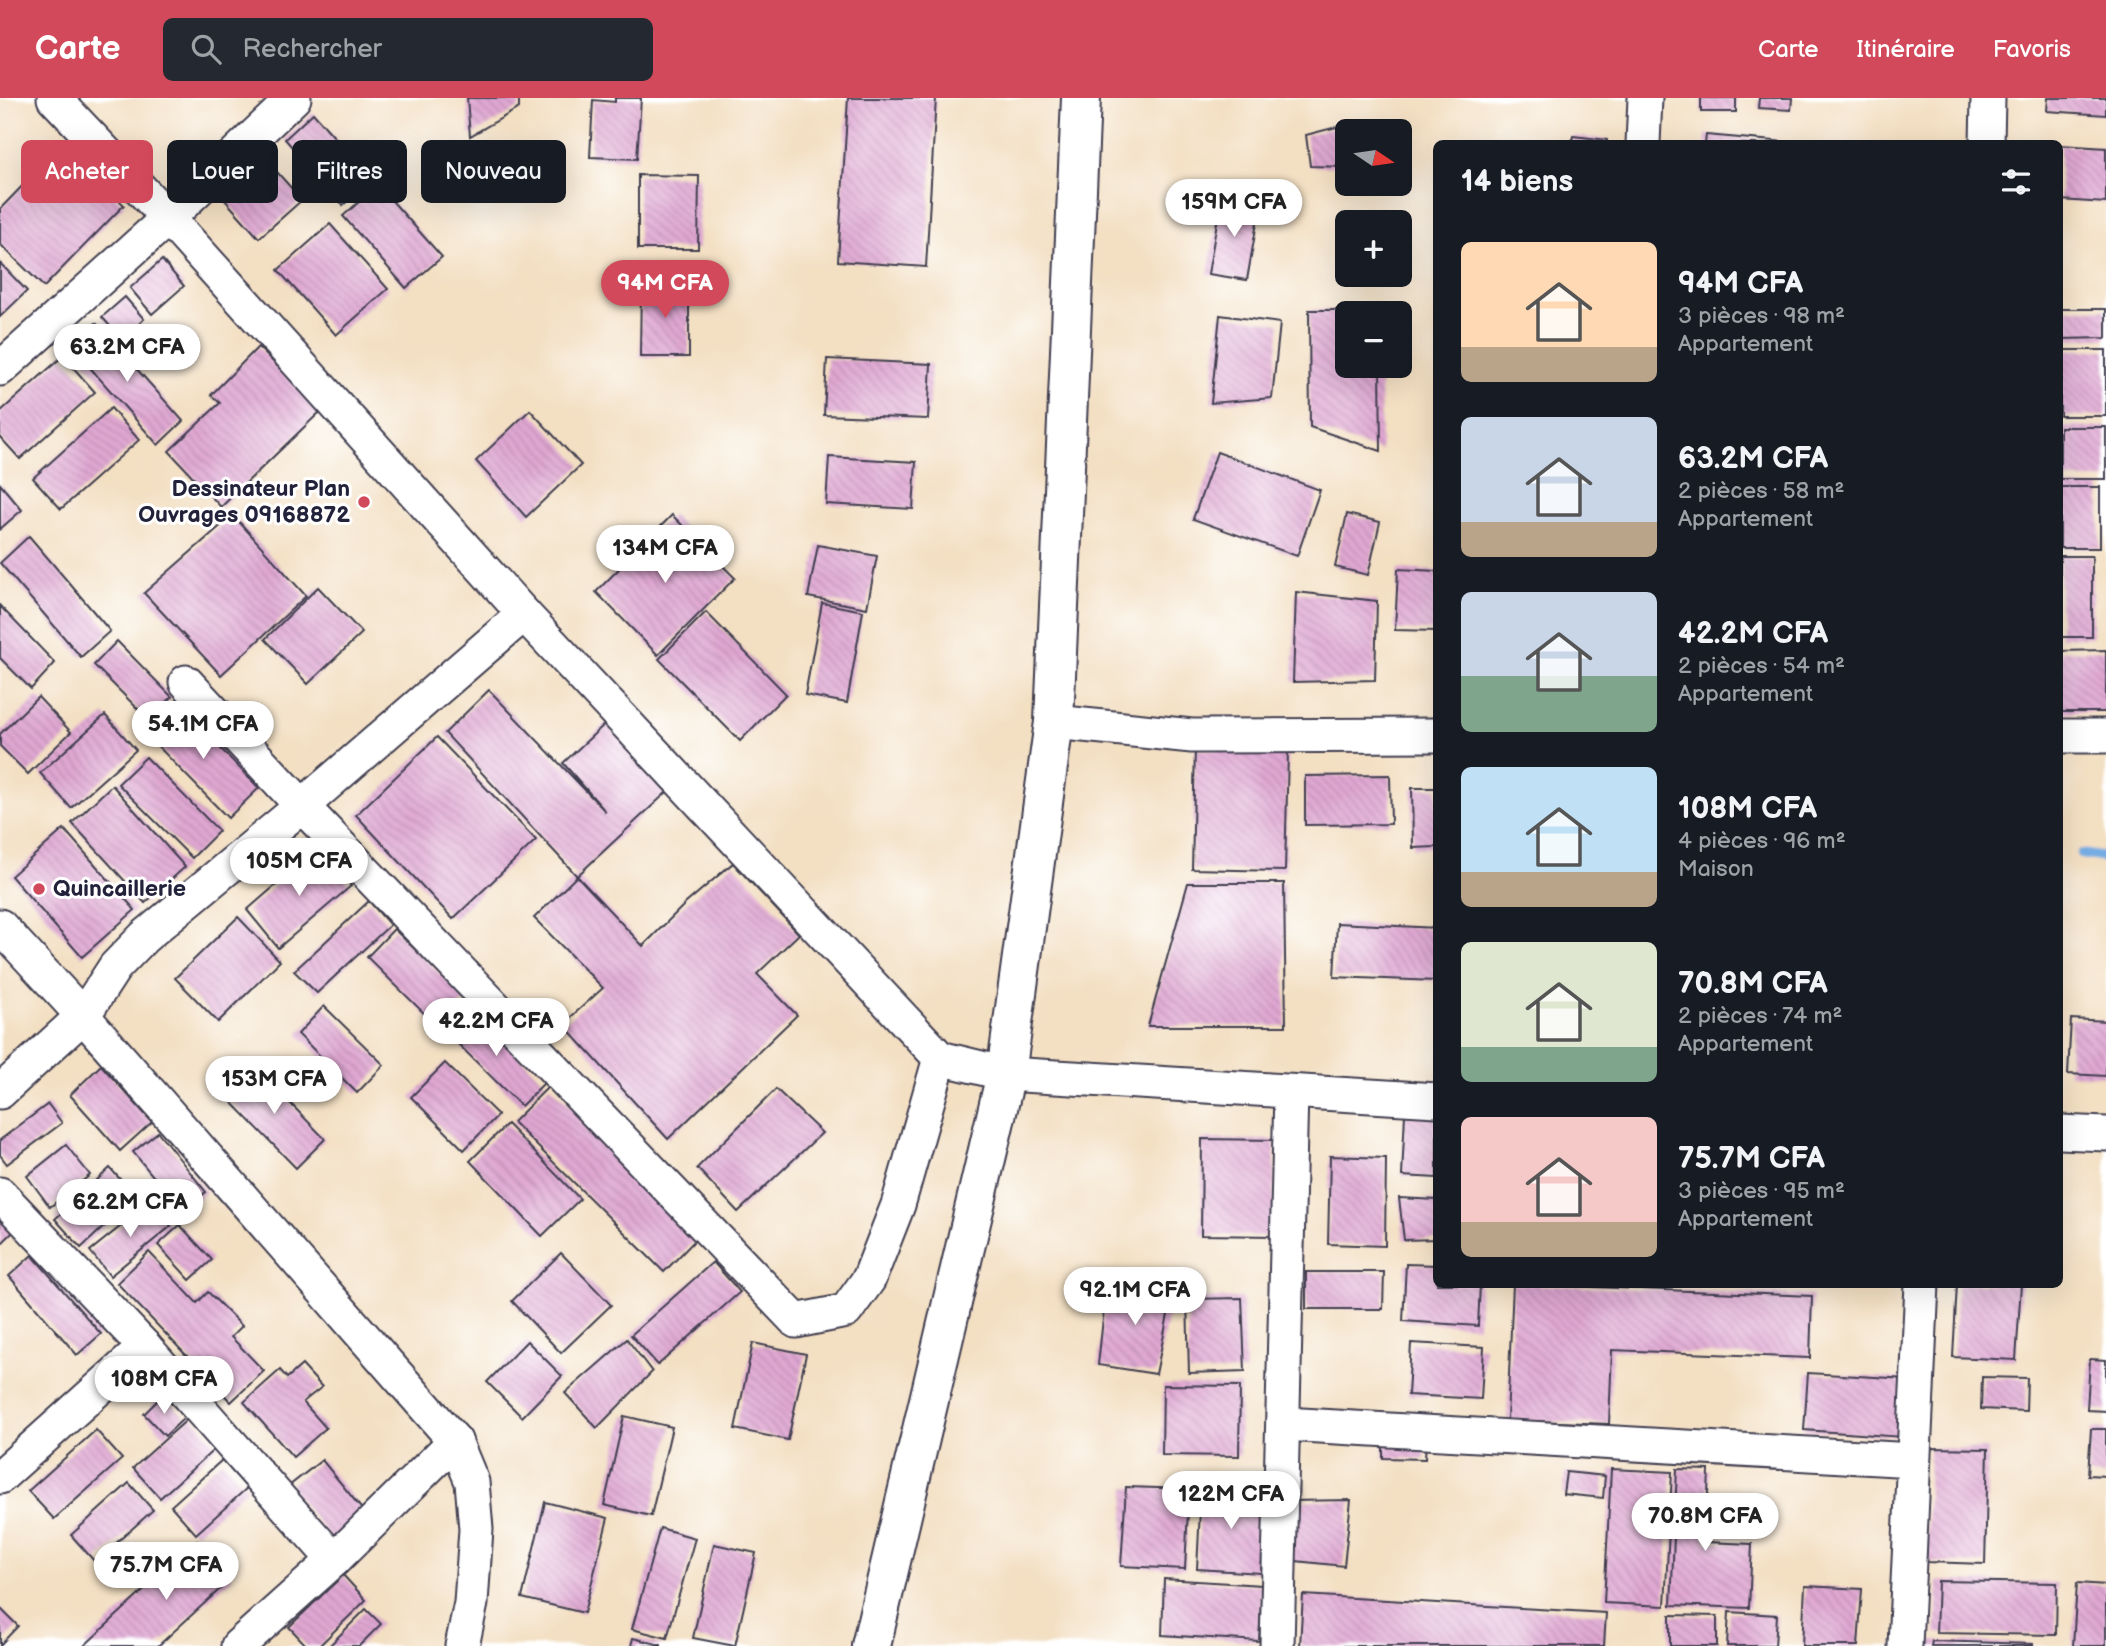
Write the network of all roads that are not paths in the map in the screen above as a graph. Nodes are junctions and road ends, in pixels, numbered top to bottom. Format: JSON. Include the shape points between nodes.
{"nodes":[{"id":1,"x":54,"y":98,"type":"edge"},
{"id":2,"x":294,"y":98,"type":"edge"},
{"id":3,"x":1081,"y":98,"type":"edge"},
{"id":4,"x":1645,"y":98,"type":"edge"},
{"id":5,"x":1988,"y":98,"type":"edge"},
{"id":6,"x":1643,"y":140,"type":"edge"},
{"id":7,"x":1987,"y":140,"type":"edge"},
{"id":8,"x":168,"y":218,"type":"junction"},
{"id":9,"x":0,"y":369,"type":"edge"},
{"id":10,"x":524,"y":614,"type":"junction"},
{"id":11,"x":186,"y":682,"type":"dead end"},
{"id":12,"x":1054,"y":722,"type":"junction"},
{"id":13,"x":1433,"y":735,"type":"edge"},
{"id":14,"x":2063,"y":736,"type":"edge"},
{"id":15,"x":2106,"y":736,"type":"edge"},
{"id":16,"x":302,"y":806,"type":"junction"},
{"id":17,"x":0,"y":926,"type":"edge"},
{"id":18,"x":83,"y":1016,"type":"junction"},
{"id":19,"x":940,"y":1058,"type":"junction"},
{"id":20,"x":1006,"y":1074,"type":"junction"},
{"id":21,"x":0,"y":1092,"type":"edge"},
{"id":22,"x":1291,"y":1092,"type":"junction"},
{"id":23,"x":1433,"y":1100,"type":"edge"},
{"id":24,"x":2063,"y":1132,"type":"edge"},
{"id":25,"x":2106,"y":1134,"type":"edge"},
{"id":26,"x":0,"y":1194,"type":"edge"},
{"id":27,"x":1922,"y":1288,"type":"edge"},
{"id":28,"x":145,"y":1347,"type":"junction"},
{"id":29,"x":1284,"y":1424,"type":"junction"},
{"id":30,"x":455,"y":1441,"type":"junction"},
{"id":31,"x":1913,"y":1460,"type":"junction"},
{"id":32,"x":0,"y":1477,"type":"edge"},
{"id":33,"x":334,"y":1560,"type":"junction"},
{"id":34,"x":238,"y":1646,"type":"edge"},
{"id":35,"x":462,"y":1646,"type":"edge"},
{"id":36,"x":870,"y":1646,"type":"edge"},
{"id":37,"x":1277,"y":1646,"type":"edge"},
{"id":38,"x":1905,"y":1646,"type":"edge"}],
"edges":[{"from":1,"to":8,"type":"street"},
{"from":2,"to":8,"type":"street"},
{"from":3,"to":12,"type":"street"},
{"from":4,"to":6,"type":"street"},
{"from":5,"to":7,"type":"street"},
{"from":8,"to":9,"type":"street"},
{"from":8,"to":10,"type":"street"},
{"from":10,"to":16,"type":"street"},
{"from":10,"to":19,"type":"street"},
{"from":11,"to":16,"type":"street"},
{"from":12,"to":13,"type":"street","via":[[1192,736]]},
{"from":12,"to":20,"type":"street"},
{"from":14,"to":15,"type":"street"},
{"from":16,"to":18,"type":"street","via":[[144,937],[115,967]]},
{"from":16,"to":19,"type":"street","via":[[796,1321],[846,1311],[869,1279],[898,1205]]},
{"from":17,"to":18,"type":"street"},
{"from":18,"to":21,"type":"street"},
{"from":18,"to":30,"type":"street"},
{"from":19,"to":20,"type":"street"},
{"from":20,"to":22,"type":"street"},
{"from":20,"to":36,"type":"street"},
{"from":22,"to":23,"type":"street"},
{"from":22,"to":29,"type":"street"},
{"from":24,"to":25,"type":"street"},
{"from":26,"to":28,"type":"street"},
{"from":27,"to":31,"type":"street"},
{"from":28,"to":32,"type":"street"},
{"from":28,"to":33,"type":"street"},
{"from":29,"to":31,"type":"street"},
{"from":29,"to":37,"type":"street"},
{"from":30,"to":33,"type":"street"},
{"from":30,"to":35,"type":"street","via":[[472,1482],[476,1529],[471,1603]]},
{"from":31,"to":38,"type":"street"},
{"from":33,"to":34,"type":"street"}]}
